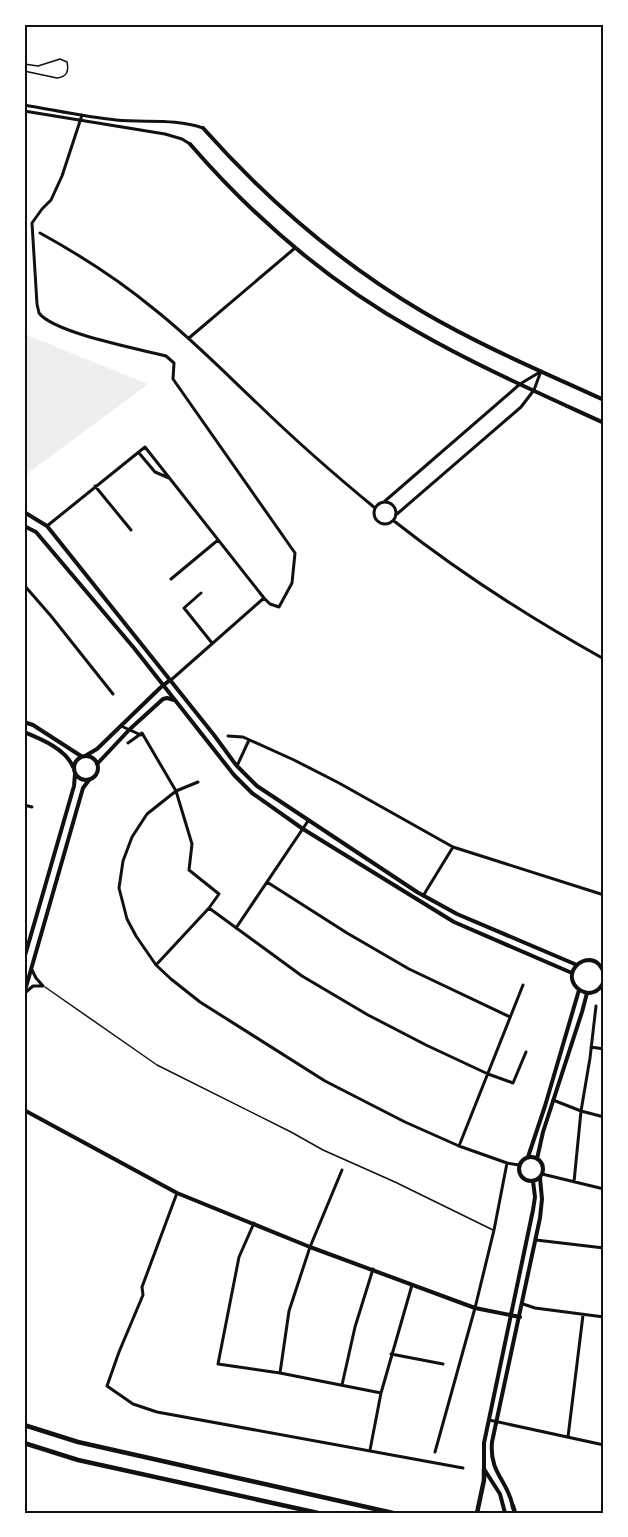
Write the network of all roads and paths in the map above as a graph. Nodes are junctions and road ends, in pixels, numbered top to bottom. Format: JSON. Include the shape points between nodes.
{"nodes":[{"id":1,"x":24,"y":64,"type":"edge"},
{"id":2,"x":24,"y":71,"type":"edge"},
{"id":3,"x":24,"y":105,"type":"edge"},
{"id":4,"x":24,"y":111,"type":"edge"},
{"id":5,"x":82,"y":115,"type":"junction"},
{"id":6,"x":81,"y":120,"type":"junction"},
{"id":7,"x":203,"y":128,"type":"joint"},
{"id":8,"x":190,"y":144,"type":"joint"},
{"id":9,"x":40,"y":233,"type":"dead end"},
{"id":10,"x":295,"y":248,"type":"junction"},
{"id":11,"x":189,"y":338,"type":"junction"},
{"id":12,"x":541,"y":371,"type":"junction"},
{"id":13,"x":520,"y":384,"type":"junction"},
{"id":14,"x":534,"y":390,"type":"junction"},
{"id":15,"x":604,"y":400,"type":"edge"},
{"id":16,"x":604,"y":423,"type":"edge"},
{"id":17,"x":139,"y":453,"type":"junction"},
{"id":18,"x":170,"y":479,"type":"junction"},
{"id":19,"x":95,"y":486,"type":"junction"},
{"id":20,"x":385,"y":501,"type":"junction"},
{"id":21,"x":375,"y":508,"type":"junction"},
{"id":22,"x":24,"y":512,"type":"edge"},
{"id":23,"x":397,"y":514,"type":"junction"},
{"id":24,"x":394,"y":521,"type":"junction"},
{"id":25,"x":24,"y":526,"type":"edge"},
{"id":26,"x":47,"y":526,"type":"junction"},
{"id":27,"x":131,"y":530,"type":"dead end"},
{"id":28,"x":218,"y":540,"type":"junction"},
{"id":29,"x":171,"y":579,"type":"dead end"},
{"id":30,"x":24,"y":585,"type":"edge"},
{"id":31,"x":201,"y":593,"type":"dead end"},
{"id":32,"x":264,"y":598,"type":"junction"},
{"id":33,"x":212,"y":643,"type":"junction"},
{"id":34,"x":604,"y":659,"type":"edge"},
{"id":35,"x":170,"y":680,"type":"junction"},
{"id":36,"x":164,"y":685,"type":"junction"},
{"id":37,"x":113,"y":694,"type":"dead end"},
{"id":38,"x":176,"y":701,"type":"junction"},
{"id":39,"x":24,"y":722,"type":"edge"},
{"id":40,"x":121,"y":726,"type":"junction"},
{"id":41,"x":130,"y":729,"type":"junction"},
{"id":42,"x":24,"y":732,"type":"edge"},
{"id":43,"x":141,"y":735,"type":"junction"},
{"id":44,"x":228,"y":736,"type":"dead end"},
{"id":45,"x":249,"y":740,"type":"junction"},
{"id":46,"x":128,"y":743,"type":"dead end"},
{"id":47,"x":83,"y":756,"type":"junction"},
{"id":48,"x":97,"y":764,"type":"junction"},
{"id":49,"x":236,"y":766,"type":"junction"},
{"id":50,"x":73,"y":767,"type":"junction"},
{"id":51,"x":75,"y":774,"type":"junction"},
{"id":52,"x":89,"y":780,"type":"junction"},
{"id":53,"x":198,"y":782,"type":"dead end"},
{"id":54,"x":176,"y":790,"type":"junction"},
{"id":55,"x":24,"y":806,"type":"edge"},
{"id":56,"x":32,"y":807,"type":"dead end"},
{"id":57,"x":308,"y":821,"type":"junction"},
{"id":58,"x":303,"y":829,"type":"junction"},
{"id":59,"x":453,"y":847,"type":"junction"},
{"id":60,"x":267,"y":882,"type":"junction"},
{"id":61,"x":604,"y":895,"type":"edge"},
{"id":62,"x":423,"y":896,"type":"junction"},
{"id":63,"x":209,"y":908,"type":"junction"},
{"id":64,"x":236,"y":928,"type":"junction"},
{"id":65,"x":24,"y":959,"type":"edge"},
{"id":66,"x":604,"y":960,"type":"edge"},
{"id":67,"x":156,"y":964,"type":"junction"},
{"id":68,"x":577,"y":964,"type":"junction"},
{"id":69,"x":601,"y":967,"type":"junction"},
{"id":70,"x":31,"y":969,"type":"junction"},
{"id":71,"x":572,"y":973,"type":"junction"},
{"id":72,"x":604,"y":973,"type":"edge"},
{"id":73,"x":604,"y":983,"type":"edge"},
{"id":74,"x":523,"y":985,"type":"dead end"},
{"id":75,"x":43,"y":986,"type":"junction"},
{"id":76,"x":579,"y":990,"type":"junction"},
{"id":77,"x":24,"y":993,"type":"edge"},
{"id":78,"x":587,"y":993,"type":"junction"},
{"id":79,"x":596,"y":1006,"type":"dead end"},
{"id":80,"x":510,"y":1017,"type":"junction"},
{"id":81,"x":591,"y":1047,"type":"junction"},
{"id":82,"x":604,"y":1049,"type":"edge"},
{"id":83,"x":526,"y":1053,"type":"dead end"},
{"id":84,"x":488,"y":1074,"type":"junction"},
{"id":85,"x":553,"y":1100,"type":"junction"},
{"id":86,"x":24,"y":1110,"type":"edge"},
{"id":87,"x":581,"y":1111,"type":"junction"},
{"id":88,"x":604,"y":1117,"type":"edge"},
{"id":89,"x":459,"y":1146,"type":"junction"},
{"id":90,"x":528,"y":1157,"type":"junction"},
{"id":91,"x":537,"y":1159,"type":"junction"},
{"id":92,"x":507,"y":1163,"type":"junction"},
{"id":93,"x":519,"y":1165,"type":"junction"},
{"id":94,"x":342,"y":1170,"type":"dead end"},
{"id":95,"x":541,"y":1176,"type":"junction"},
{"id":96,"x":533,"y":1181,"type":"junction"},
{"id":97,"x":574,"y":1182,"type":"junction"},
{"id":98,"x":604,"y":1189,"type":"edge"},
{"id":99,"x":177,"y":1193,"type":"junction"},
{"id":100,"x":254,"y":1223,"type":"junction"},
{"id":101,"x":494,"y":1230,"type":"junction"},
{"id":102,"x":536,"y":1240,"type":"junction"},
{"id":103,"x":310,"y":1247,"type":"junction"},
{"id":104,"x":604,"y":1248,"type":"edge"},
{"id":105,"x":373,"y":1269,"type":"junction"},
{"id":106,"x":412,"y":1284,"type":"junction"},
{"id":107,"x":523,"y":1304,"type":"junction"},
{"id":108,"x":476,"y":1308,"type":"junction"},
{"id":109,"x":583,"y":1314,"type":"junction"},
{"id":110,"x":512,"y":1315,"type":"junction"},
{"id":111,"x":520,"y":1317,"type":"junction"},
{"id":112,"x":604,"y":1317,"type":"edge"},
{"id":113,"x":391,"y":1354,"type":"junction"},
{"id":114,"x":442,"y":1364,"type":"dead end"},
{"id":115,"x":280,"y":1373,"type":"junction"},
{"id":116,"x":342,"y":1385,"type":"junction"},
{"id":117,"x":381,"y":1393,"type":"junction"},
{"id":118,"x":489,"y":1420,"type":"junction"},
{"id":119,"x":497,"y":1422,"type":"junction"},
{"id":120,"x":24,"y":1425,"type":"edge"},
{"id":121,"x":568,"y":1437,"type":"junction"},
{"id":122,"x":24,"y":1443,"type":"edge"},
{"id":123,"x":604,"y":1445,"type":"edge"},
{"id":124,"x":370,"y":1450,"type":"junction"},
{"id":125,"x":435,"y":1452,"type":"dead end"},
{"id":126,"x":463,"y":1468,"type":"dead end"},
{"id":127,"x":484,"y":1469,"type":"junction"},
{"id":128,"x":513,"y":1506,"type":"joint"},
{"id":129,"x":318,"y":1513,"type":"edge"},
{"id":130,"x":393,"y":1513,"type":"edge"},
{"id":131,"x":477,"y":1513,"type":"edge"},
{"id":132,"x":505,"y":1513,"type":"edge"},
{"id":133,"x":514,"y":1513,"type":"edge"}],
"edges":[{"from":1,"to":2,"type":"lane","via":[[38,66],[60,59],[67,62],[68,69],[62,78]]},
{"from":3,"to":5,"type":"street"},
{"from":4,"to":6,"type":"street"},
{"from":5,"to":6,"type":"street"},
{"from":5,"to":7,"type":"street","via":[[137,122],[168,121]]},
{"from":6,"to":8,"type":"street","via":[[165,134]]},
{"from":6,"to":32,"type":"street","via":[[51,200],[32,223],[39,312],[52,323],[77,334],[166,356],[174,363],[173,380],[295,553],[292,583],[279,607]]},
{"from":7,"to":12,"type":"street","via":[[273,201],[348,262],[425,313]]},
{"from":8,"to":10,"type":"street","via":[[239,197]]},
{"from":9,"to":11,"type":"street","via":[[113,278]]},
{"from":10,"to":11,"type":"street"},
{"from":10,"to":13,"type":"street","via":[[392,317]]},
{"from":11,"to":21,"type":"street","via":[[293,438]]},
{"from":12,"to":13,"type":"street"},
{"from":12,"to":14,"type":"street"},
{"from":12,"to":15,"type":"street"},
{"from":13,"to":14,"type":"street"},
{"from":13,"to":20,"type":"street"},
{"from":14,"to":16,"type":"street"},
{"from":14,"to":23,"type":"street","via":[[520,407]]},
{"from":17,"to":18,"type":"street","via":[[155,472]]},
{"from":17,"to":18,"type":"street","via":[[145,447]]},
{"from":17,"to":19,"type":"street"},
{"from":18,"to":28,"type":"street"},
{"from":19,"to":26,"type":"street"},
{"from":19,"to":27,"type":"street"},
{"from":20,"to":21,"type":"street"},
{"from":20,"to":23,"type":"street","via":[[394,505]]},
{"from":21,"to":24,"type":"street","via":[[378,522]]},
{"from":22,"to":26,"type":"street"},
{"from":23,"to":24,"type":"street"},
{"from":24,"to":34,"type":"street","via":[[472,579]]},
{"from":25,"to":36,"type":"street","via":[[36,532]]},
{"from":26,"to":35,"type":"street"},
{"from":28,"to":29,"type":"street"},
{"from":28,"to":32,"type":"street"},
{"from":30,"to":37,"type":"street"},
{"from":31,"to":33,"type":"street","via":[[184,608]]},
{"from":32,"to":33,"type":"street"},
{"from":33,"to":35,"type":"street"},
{"from":35,"to":36,"type":"street"},
{"from":35,"to":49,"type":"street"},
{"from":36,"to":38,"type":"street"},
{"from":36,"to":40,"type":"street"},
{"from":38,"to":41,"type":"street","via":[[163,699]]},
{"from":38,"to":58,"type":"street","via":[[234,775],[252,793]]},
{"from":39,"to":47,"type":"street"},
{"from":40,"to":41,"type":"street"},
{"from":40,"to":47,"type":"street","via":[[94,752]]},
{"from":41,"to":43,"type":"street"},
{"from":41,"to":48,"type":"street"},
{"from":42,"to":50,"type":"street","via":[[61,752]]},
{"from":43,"to":46,"type":"street"},
{"from":43,"to":54,"type":"street"},
{"from":44,"to":45,"type":"street"},
{"from":45,"to":49,"type":"street"},
{"from":45,"to":59,"type":"street","via":[[339,783]]},
{"from":47,"to":48,"type":"street","via":[[93,758]]},
{"from":47,"to":50,"type":"street"},
{"from":48,"to":52,"type":"street","via":[[96,775]]},
{"from":49,"to":57,"type":"street"},
{"from":50,"to":51,"type":"street"},
{"from":51,"to":52,"type":"street"},
{"from":51,"to":65,"type":"street"},
{"from":52,"to":70,"type":"street","via":[[83,788]]},
{"from":53,"to":54,"type":"street"},
{"from":54,"to":63,"type":"street","via":[[192,844],[189,870],[219,894]]},
{"from":54,"to":67,"type":"street","via":[[147,814],[132,837],[119,888],[127,918]]},
{"from":55,"to":56,"type":"street"},
{"from":57,"to":58,"type":"street"},
{"from":57,"to":62,"type":"street"},
{"from":58,"to":60,"type":"street"},
{"from":58,"to":71,"type":"street","via":[[454,922]]},
{"from":59,"to":61,"type":"street"},
{"from":59,"to":62,"type":"street"},
{"from":60,"to":64,"type":"street"},
{"from":60,"to":80,"type":"street","via":[[409,969]]},
{"from":62,"to":68,"type":"street"},
{"from":63,"to":64,"type":"street"},
{"from":63,"to":67,"type":"street"},
{"from":64,"to":84,"type":"street","via":[[302,976],[368,1015]]},
{"from":66,"to":69,"type":"street"},
{"from":67,"to":89,"type":"street","via":[[200,1002],[325,1081]]},
{"from":68,"to":69,"type":"street","via":[[590,960]]},
{"from":68,"to":71,"type":"street"},
{"from":69,"to":72,"type":"street"},
{"from":70,"to":75,"type":"street"},
{"from":70,"to":77,"type":"street"},
{"from":71,"to":76,"type":"street"},
{"from":73,"to":78,"type":"street"},
{"from":74,"to":80,"type":"street"},
{"from":75,"to":77,"type":"street"},
{"from":75,"to":101,"type":"lane","via":[[157,1065],[323,1150]]},
{"from":76,"to":78,"type":"street"},
{"from":76,"to":90,"type":"street"},
{"from":78,"to":85,"type":"street"},
{"from":79,"to":81,"type":"street"},
{"from":80,"to":84,"type":"street"},
{"from":81,"to":82,"type":"street"},
{"from":81,"to":87,"type":"street"},
{"from":83,"to":84,"type":"street","via":[[513,1083]]},
{"from":84,"to":89,"type":"street"},
{"from":85,"to":87,"type":"street"},
{"from":85,"to":91,"type":"street"},
{"from":86,"to":99,"type":"street"},
{"from":87,"to":88,"type":"street"},
{"from":87,"to":97,"type":"street"},
{"from":89,"to":92,"type":"street"},
{"from":90,"to":91,"type":"street"},
{"from":90,"to":93,"type":"street"},
{"from":91,"to":95,"type":"street","via":[[543,1167]]},
{"from":92,"to":93,"type":"street"},
{"from":92,"to":101,"type":"street"},
{"from":93,"to":96,"type":"street","via":[[521,1177]]},
{"from":94,"to":103,"type":"street"},
{"from":95,"to":96,"type":"street"},
{"from":95,"to":97,"type":"street"},
{"from":95,"to":102,"type":"street"},
{"from":96,"to":110,"type":"street","via":[[533,1210]]},
{"from":97,"to":98,"type":"street"},
{"from":99,"to":100,"type":"street"},
{"from":99,"to":124,"type":"street","via":[[107,1386],[133,1404],[157,1412]]},
{"from":100,"to":103,"type":"street"},
{"from":100,"to":115,"type":"street","via":[[239,1257],[218,1364]]},
{"from":101,"to":108,"type":"street"},
{"from":102,"to":104,"type":"street"},
{"from":102,"to":107,"type":"street"},
{"from":103,"to":105,"type":"street"},
{"from":103,"to":115,"type":"street","via":[[290,1311]]},
{"from":105,"to":106,"type":"street"},
{"from":105,"to":116,"type":"street"},
{"from":106,"to":108,"type":"street"},
{"from":106,"to":113,"type":"street"},
{"from":107,"to":109,"type":"street"},
{"from":107,"to":111,"type":"street"},
{"from":108,"to":110,"type":"street"},
{"from":108,"to":125,"type":"street"},
{"from":109,"to":112,"type":"street"},
{"from":109,"to":121,"type":"street"},
{"from":110,"to":111,"type":"street"},
{"from":110,"to":118,"type":"street"},
{"from":111,"to":119,"type":"street"},
{"from":113,"to":114,"type":"street"},
{"from":113,"to":117,"type":"street"},
{"from":115,"to":116,"type":"street"},
{"from":116,"to":117,"type":"street"},
{"from":117,"to":124,"type":"street"},
{"from":118,"to":119,"type":"street"},
{"from":118,"to":127,"type":"street"},
{"from":119,"to":121,"type":"street"},
{"from":119,"to":128,"type":"street","via":[[491,1454]]},
{"from":120,"to":130,"type":"main road","via":[[89,1444]]},
{"from":121,"to":123,"type":"street"},
{"from":122,"to":129,"type":"main road","via":[[78,1460]]},
{"from":124,"to":126,"type":"street"},
{"from":127,"to":131,"type":"main road"},
{"from":127,"to":132,"type":"street","via":[[500,1494]]},
{"from":128,"to":133,"type":"main road"}]}
